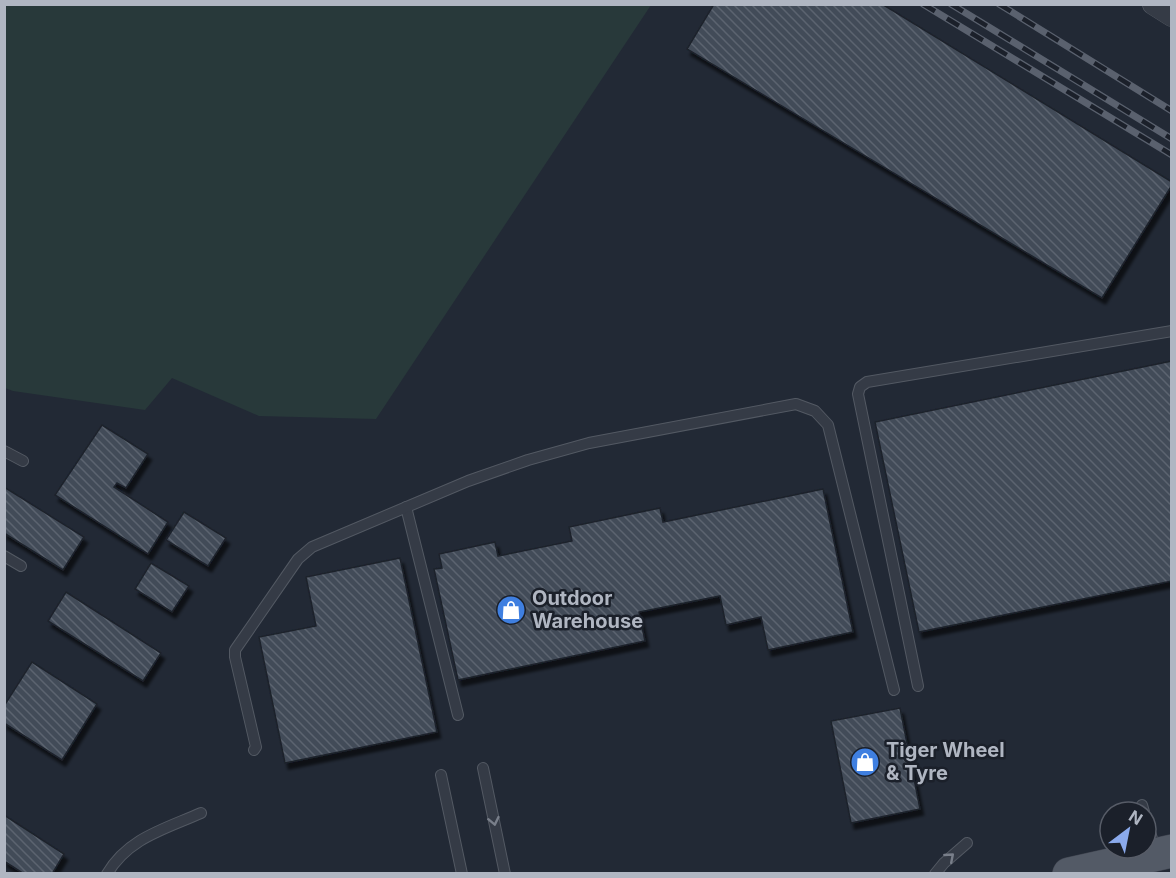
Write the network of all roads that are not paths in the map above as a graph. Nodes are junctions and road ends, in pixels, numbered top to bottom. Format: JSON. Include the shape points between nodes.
{"nodes":[{"id":1,"x":1153,"y":4,"type":"edge"},
{"id":2,"x":1172,"y":16,"type":"edge"},
{"id":3,"x":1172,"y":331,"type":"edge"},
{"id":4,"x":4,"y":451,"type":"edge"},
{"id":5,"x":23,"y":461,"type":"dead end"},
{"id":6,"x":406,"y":507,"type":"junction"},
{"id":7,"x":4,"y":556,"type":"edge"},
{"id":8,"x":21,"y":566,"type":"dead end"},
{"id":9,"x":918,"y":686,"type":"dead end"},
{"id":10,"x":894,"y":690,"type":"dead end"},
{"id":11,"x":458,"y":715,"type":"dead end"},
{"id":12,"x":254,"y":750,"type":"dead end"},
{"id":13,"x":483,"y":768,"type":"dead end"},
{"id":14,"x":441,"y":775,"type":"dead end"},
{"id":15,"x":201,"y":813,"type":"dead end"},
{"id":16,"x":968,"y":843,"type":"dead end"},
{"id":17,"x":1164,"y":852,"type":"edge"},
{"id":18,"x":107,"y":873,"type":"edge"},
{"id":19,"x":462,"y":873,"type":"edge"},
{"id":20,"x":505,"y":873,"type":"edge"},
{"id":21,"x":935,"y":873,"type":"edge"},
{"id":22,"x":1069,"y":873,"type":"edge"}],
"edges":[{"from":1,"to":2,"type":"street"},
{"from":3,"to":9,"type":"lane","via":[[867,382],[860,387],[858,394]]},
{"from":4,"to":5,"type":"lane"},
{"from":6,"to":10,"type":"lane","via":[[508,467],[589,443],[796,404],[809,407],[828,425]]},
{"from":6,"to":11,"type":"lane"},
{"from":6,"to":12,"type":"lane","via":[[307,550],[236,647]]},
{"from":7,"to":8,"type":"lane"},
{"from":13,"to":20,"type":"lane","one_way":true},
{"from":14,"to":19,"type":"lane"},
{"from":15,"to":18,"type":"lane","via":[[134,843]]},
{"from":21,"to":16,"type":"lane","one_way":true},
{"from":17,"to":22,"type":"main road"}]}
